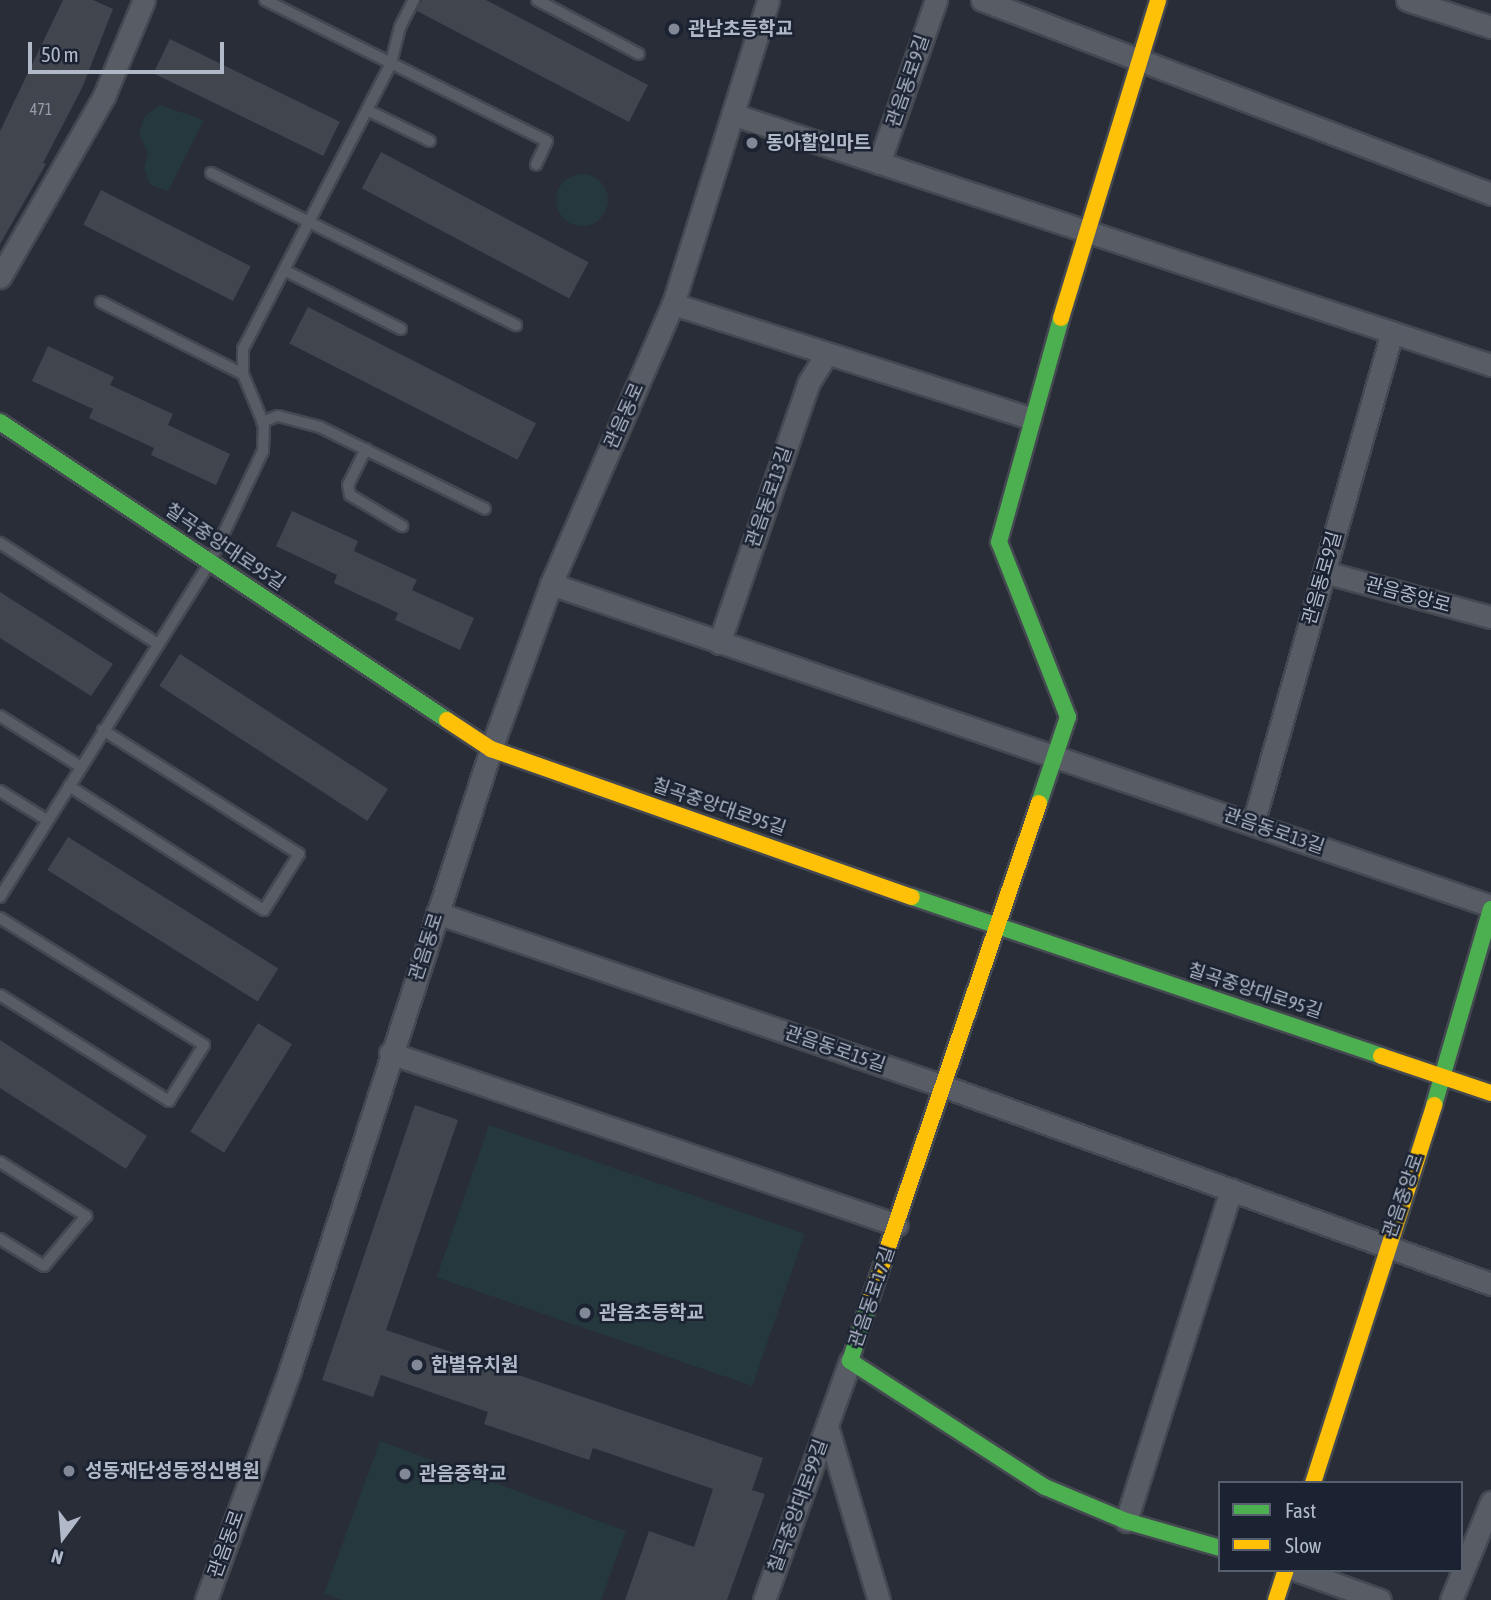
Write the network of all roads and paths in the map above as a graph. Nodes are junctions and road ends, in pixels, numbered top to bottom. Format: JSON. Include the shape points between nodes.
{"nodes":[{"id":1,"x":144,"y":0,"type":"edge"},
{"id":2,"x":265,"y":0,"type":"edge"},
{"id":3,"x":414,"y":0,"type":"edge"},
{"id":4,"x":537,"y":0,"type":"edge"},
{"id":5,"x":768,"y":0,"type":"edge"},
{"id":6,"x":936,"y":0,"type":"edge"},
{"id":7,"x":982,"y":0,"type":"edge"},
{"id":8,"x":1158,"y":0,"type":"edge"},
{"id":9,"x":1407,"y":0,"type":"edge"},
{"id":10,"x":1491,"y":27,"type":"edge"},
{"id":11,"x":639,"y":54,"type":"dead end"},
{"id":12,"x":1138,"y":56,"type":"junction"},
{"id":13,"x":391,"y":63,"type":"junction"},
{"id":14,"x":368,"y":110,"type":"junction"},
{"id":15,"x":735,"y":115,"type":"junction"},
{"id":16,"x":430,"y":141,"type":"dead end"},
{"id":17,"x":879,"y":163,"type":"junction"},
{"id":18,"x":536,"y":165,"type":"dead end"},
{"id":19,"x":211,"y":173,"type":"dead end"},
{"id":20,"x":1491,"y":194,"type":"edge"},
{"id":21,"x":308,"y":224,"type":"junction"},
{"id":22,"x":1086,"y":231,"type":"junction"},
{"id":23,"x":284,"y":270,"type":"junction"},
{"id":24,"x":0,"y":277,"type":"edge"},
{"id":25,"x":101,"y":302,"type":"dead end"},
{"id":26,"x":673,"y":304,"type":"junction"},
{"id":27,"x":516,"y":325,"type":"dead end"},
{"id":28,"x":401,"y":329,"type":"dead end"},
{"id":29,"x":1392,"y":332,"type":"junction"},
{"id":30,"x":826,"y":355,"type":"junction"},
{"id":31,"x":1491,"y":365,"type":"edge"},
{"id":32,"x":243,"y":374,"type":"junction"},
{"id":33,"x":1030,"y":418,"type":"junction"},
{"id":34,"x":0,"y":422,"type":"edge"},
{"id":35,"x":262,"y":422,"type":"junction"},
{"id":36,"x":366,"y":449,"type":"junction"},
{"id":37,"x":485,"y":509,"type":"dead end"},
{"id":38,"x":402,"y":526,"type":"dead end"},
{"id":39,"x":0,"y":543,"type":"edge"},
{"id":40,"x":210,"y":562,"type":"junction"},
{"id":41,"x":1324,"y":572,"type":"junction"},
{"id":42,"x":551,"y":584,"type":"junction"},
{"id":43,"x":1491,"y":617,"type":"edge"},
{"id":44,"x":719,"y":643,"type":"junction"},
{"id":45,"x":158,"y":644,"type":"junction"},
{"id":46,"x":0,"y":716,"type":"edge"},
{"id":47,"x":103,"y":730,"type":"junction"},
{"id":48,"x":491,"y":749,"type":"junction"},
{"id":49,"x":1057,"y":756,"type":"junction"},
{"id":50,"x":80,"y":767,"type":"junction"},
{"id":51,"x":69,"y":786,"type":"junction"},
{"id":52,"x":0,"y":791,"type":"edge"},
{"id":53,"x":47,"y":820,"type":"junction"},
{"id":54,"x":1253,"y":824,"type":"junction"},
{"id":55,"x":0,"y":897,"type":"edge"},
{"id":56,"x":1491,"y":907,"type":"edge"},
{"id":57,"x":437,"y":914,"type":"junction"},
{"id":58,"x":0,"y":918,"type":"edge"},
{"id":59,"x":998,"y":927,"type":"junction"},
{"id":60,"x":0,"y":995,"type":"edge"},
{"id":61,"x":390,"y":1053,"type":"junction"},
{"id":62,"x":1444,"y":1076,"type":"junction"},
{"id":63,"x":946,"y":1087,"type":"junction"},
{"id":64,"x":1491,"y":1093,"type":"edge"},
{"id":65,"x":0,"y":1163,"type":"edge"},
{"id":66,"x":1231,"y":1189,"type":"junction"},
{"id":67,"x":897,"y":1225,"type":"junction"},
{"id":68,"x":0,"y":1239,"type":"edge"},
{"id":69,"x":1385,"y":1248,"type":"junction"},
{"id":70,"x":1491,"y":1284,"type":"edge"},
{"id":71,"x":850,"y":1361,"type":"junction"},
{"id":72,"x":827,"y":1426,"type":"junction"},
{"id":73,"x":1314,"y":1481,"type":"edge"},
{"id":74,"x":1491,"y":1502,"type":"edge"},
{"id":75,"x":1126,"y":1521,"type":"junction"},
{"id":76,"x":1218,"y":1547,"type":"edge"},
{"id":77,"x":1463,"y":1571,"type":"edge"},
{"id":78,"x":1285,"y":1572,"type":"edge"},
{"id":79,"x":1302,"y":1572,"type":"edge"},
{"id":80,"x":1462,"y":1572,"type":"edge"},
{"id":81,"x":206,"y":1600,"type":"edge"},
{"id":82,"x":764,"y":1600,"type":"edge"},
{"id":83,"x":879,"y":1600,"type":"edge"},
{"id":84,"x":1276,"y":1600,"type":"edge"},
{"id":85,"x":1380,"y":1600,"type":"edge"},
{"id":86,"x":1451,"y":1600,"type":"edge"}],
"edges":[{"from":1,"to":24,"type":"street","via":[[104,96]]},
{"from":2,"to":13,"type":"lane"},
{"from":3,"to":13,"type":"lane","via":[[400,27]]},
{"from":4,"to":11,"type":"lane"},
{"from":5,"to":15,"type":"street","name":"관음동로"},
{"from":6,"to":17,"type":"street","name":"관음동로9길"},
{"from":7,"to":12,"type":"street"},
{"from":8,"to":12,"type":"main road"},
{"from":9,"to":10,"type":"street"},
{"from":12,"to":20,"type":"street"},
{"from":12,"to":22,"type":"main road"},
{"from":13,"to":14,"type":"lane"},
{"from":13,"to":18,"type":"lane","via":[[547,141]]},
{"from":14,"to":16,"type":"lane"},
{"from":14,"to":21,"type":"lane"},
{"from":15,"to":17,"type":"street"},
{"from":15,"to":26,"type":"street","name":"관음동로"},
{"from":17,"to":22,"type":"street"},
{"from":19,"to":21,"type":"lane"},
{"from":21,"to":23,"type":"lane"},
{"from":21,"to":27,"type":"lane"},
{"from":22,"to":29,"type":"street"},
{"from":22,"to":33,"type":"main road"},
{"from":23,"to":28,"type":"lane"},
{"from":23,"to":32,"type":"lane","via":[[243,349]]},
{"from":25,"to":32,"type":"lane"},
{"from":26,"to":30,"type":"street"},
{"from":26,"to":42,"type":"street","name":"관음동로"},
{"from":29,"to":31,"type":"street"},
{"from":29,"to":41,"type":"street","name":"관음동로9길"},
{"from":30,"to":33,"type":"street"},
{"from":30,"to":44,"type":"street","name":"관음동로13길","via":[[809,382]]},
{"from":32,"to":35,"type":"lane"},
{"from":33,"to":49,"type":"main road","via":[[999,542],[1068,717]]},
{"from":34,"to":40,"type":"main road","name":"칠곡중앙대로95길"},
{"from":35,"to":36,"type":"lane","via":[[278,416],[289,418]]},
{"from":35,"to":40,"type":"lane","via":[[263,451]]},
{"from":36,"to":37,"type":"lane"},
{"from":36,"to":38,"type":"lane","via":[[348,485],[350,495]]},
{"from":39,"to":45,"type":"lane"},
{"from":40,"to":45,"type":"lane"},
{"from":40,"to":48,"type":"main road","name":"칠곡중앙대로95길"},
{"from":41,"to":43,"type":"street","name":"관음중앙로"},
{"from":41,"to":54,"type":"street","name":"관음동로9길"},
{"from":42,"to":44,"type":"street","name":"관음동로13길"},
{"from":42,"to":48,"type":"street","name":"관음동로"},
{"from":44,"to":49,"type":"street","name":"관음동로13길"},
{"from":45,"to":47,"type":"lane"},
{"from":46,"to":50,"type":"lane"},
{"from":47,"to":50,"type":"lane"},
{"from":47,"to":51,"type":"lane","via":[[299,854],[264,909]]},
{"from":48,"to":57,"type":"street","name":"관음동로"},
{"from":48,"to":59,"type":"main road","name":"칠곡중앙대로95길"},
{"from":49,"to":54,"type":"street","name":"관음동로13길"},
{"from":49,"to":59,"type":"main road"},
{"from":50,"to":51,"type":"lane"},
{"from":51,"to":53,"type":"lane"},
{"from":52,"to":53,"type":"lane"},
{"from":53,"to":55,"type":"lane"},
{"from":54,"to":56,"type":"street","name":"관음동로13길"},
{"from":56,"to":62,"type":"main road","name":"관음중앙로"},
{"from":57,"to":61,"type":"street","name":"관음동로"},
{"from":57,"to":63,"type":"street","name":"관음동로15길"},
{"from":58,"to":60,"type":"lane","via":[[204,1045],[169,1101]]},
{"from":59,"to":62,"type":"main road","name":"칠곡중앙대로95길"},
{"from":59,"to":63,"type":"main road"},
{"from":61,"to":67,"type":"street","name":"관음동로17길"},
{"from":61,"to":81,"type":"street","name":"관음동로","via":[[290,1370]]},
{"from":62,"to":64,"type":"main road","name":"칠곡중앙대로95길"},
{"from":62,"to":69,"type":"main road","name":"관음중앙로"},
{"from":63,"to":66,"type":"street","name":"관음동로15길"},
{"from":63,"to":67,"type":"main road"},
{"from":65,"to":68,"type":"lane","via":[[86,1216],[44,1266]]},
{"from":66,"to":69,"type":"street","name":"관음동로15길"},
{"from":66,"to":75,"type":"street"},
{"from":67,"to":71,"type":"main road","name":"관음동로17길"},
{"from":69,"to":70,"type":"street","name":"관음동로15길"},
{"from":69,"to":73,"type":"main road","name":"관음중앙로"},
{"from":71,"to":72,"type":"street"},
{"from":71,"to":75,"type":"main road","name":"관음동로17길","via":[[1045,1487]]},
{"from":72,"to":82,"type":"street","name":"칠곡중앙대로99길"},
{"from":72,"to":83,"type":"street","name":"칠곡중앙대로99길"},
{"from":74,"to":77,"type":"street"},
{"from":75,"to":76,"type":"main road","name":"관음동로17길"},
{"from":78,"to":84,"type":"main road"},
{"from":79,"to":85,"type":"street"},
{"from":80,"to":86,"type":"street"}]}
